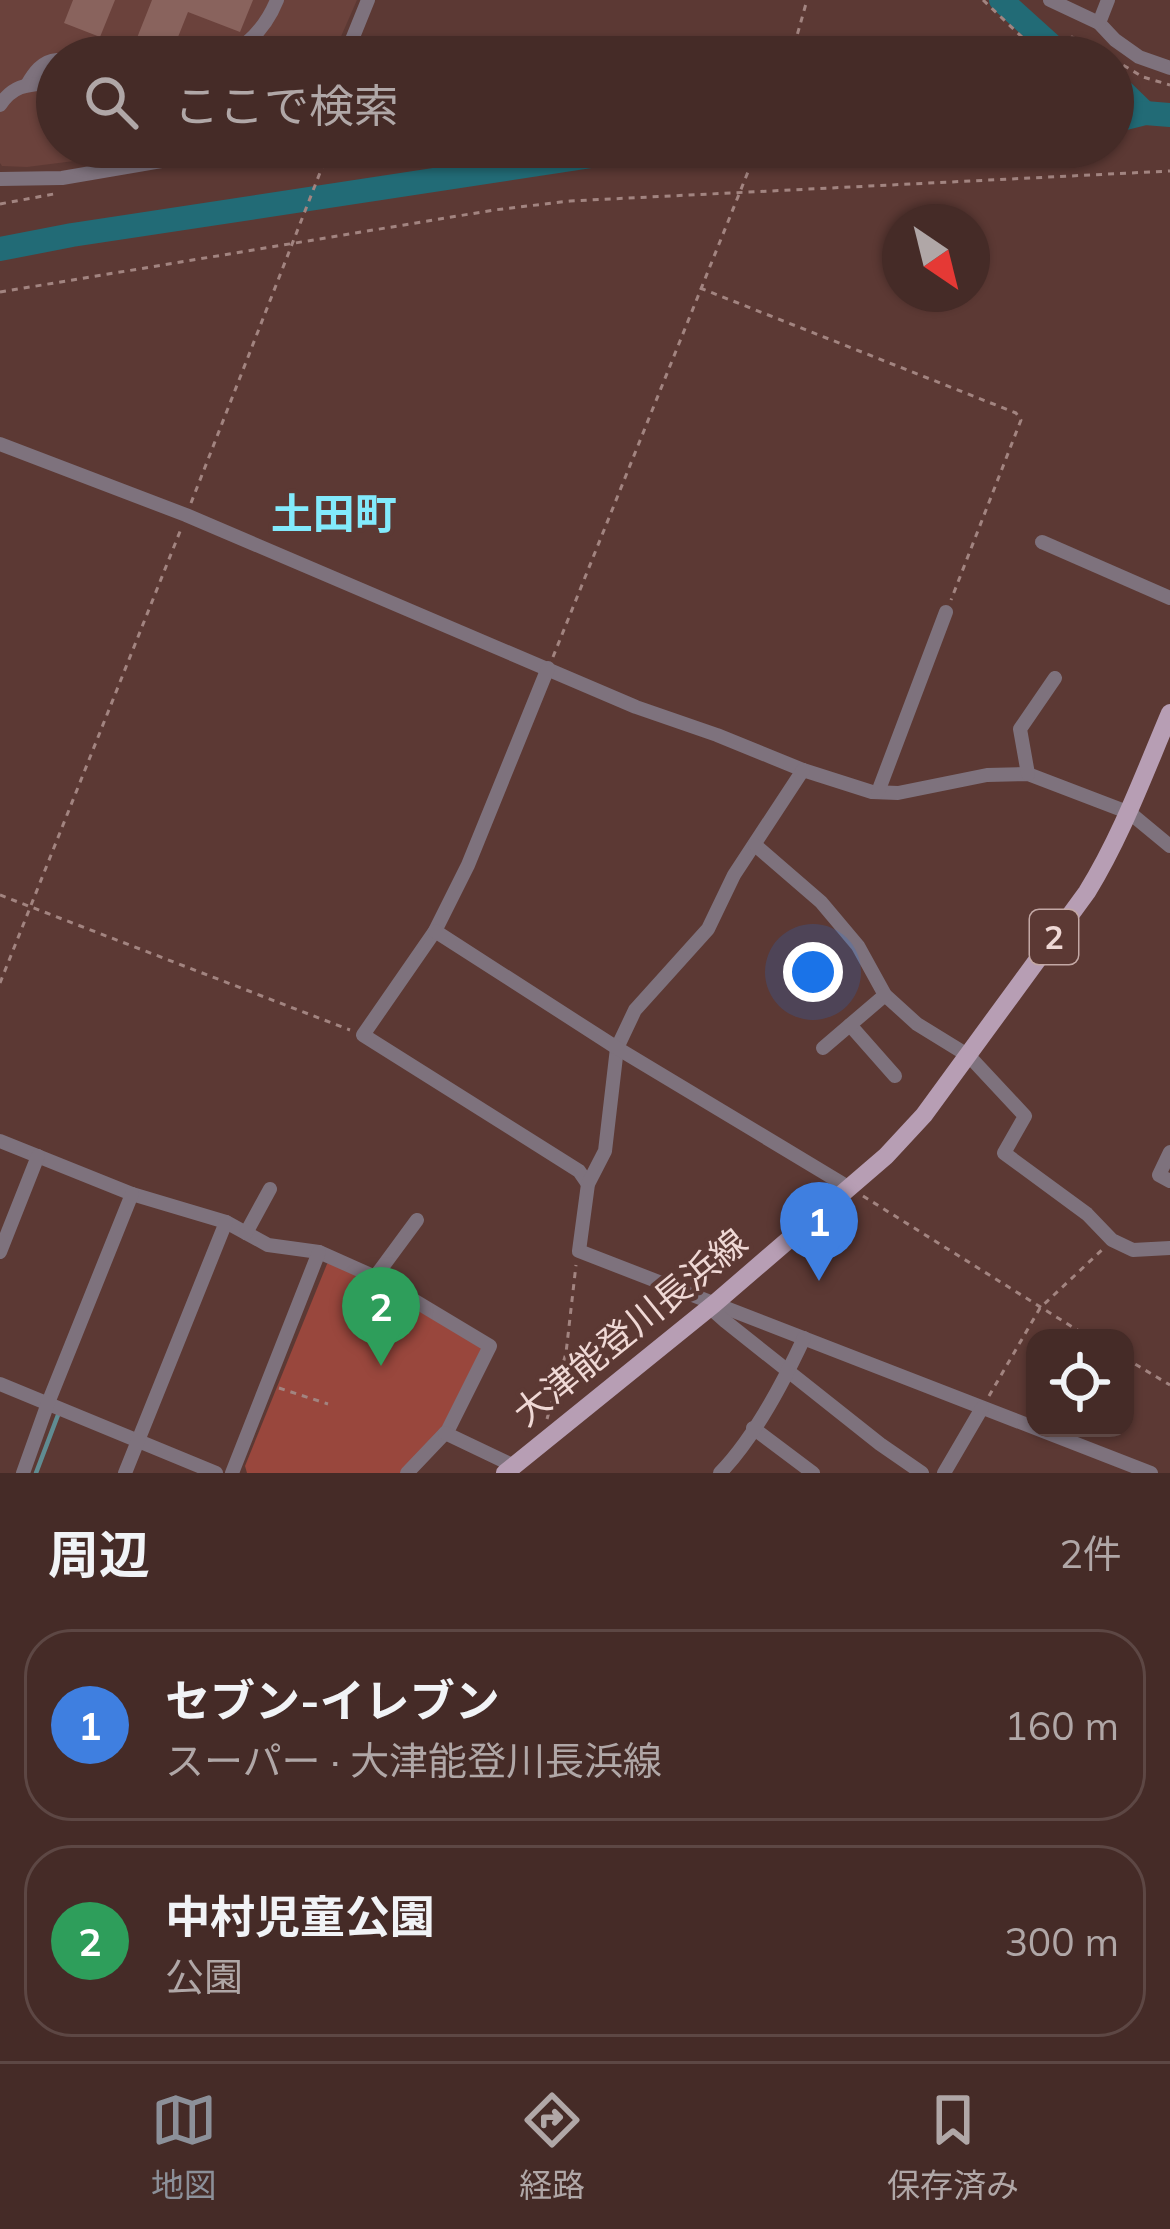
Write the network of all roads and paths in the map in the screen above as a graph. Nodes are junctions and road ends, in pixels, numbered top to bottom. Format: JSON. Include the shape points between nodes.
{"nodes":[{"id":1,"x":278,"y":0,"type":"edge"},
{"id":2,"x":368,"y":0,"type":"edge"},
{"id":3,"x":807,"y":0,"type":"edge"},
{"id":4,"x":982,"y":0,"type":"edge"},
{"id":5,"x":1050,"y":0,"type":"edge"},
{"id":6,"x":1108,"y":0,"type":"edge"},
{"id":7,"x":1099,"y":23,"type":"junction"},
{"id":8,"x":253,"y":36,"type":"edge"},
{"id":9,"x":353,"y":36,"type":"edge"},
{"id":10,"x":797,"y":36,"type":"edge"},
{"id":11,"x":1020,"y":36,"type":"edge"},
{"id":12,"x":1113,"y":36,"type":"edge"},
{"id":13,"x":1134,"y":54,"type":"edge"},
{"id":14,"x":1170,"y":68,"type":"edge"},
{"id":15,"x":36,"y":71,"type":"edge"},
{"id":16,"x":1134,"y":71,"type":"edge"},
{"id":17,"x":36,"y":84,"type":"edge"},
{"id":18,"x":27,"y":85,"type":"junction"},
{"id":19,"x":1170,"y":85,"type":"edge"},
{"id":20,"x":0,"y":105,"type":"edge"},
{"id":21,"x":106,"y":168,"type":"edge"},
{"id":22,"x":322,"y":168,"type":"edge"},
{"id":23,"x":749,"y":168,"type":"edge"},
{"id":24,"x":1170,"y":171,"type":"edge"},
{"id":25,"x":0,"y":179,"type":"edge"},
{"id":26,"x":737,"y":194,"type":"junction"},
{"id":27,"x":293,"y":244,"type":"junction"},
{"id":28,"x":700,"y":288,"type":"junction"},
{"id":29,"x":0,"y":292,"type":"edge"},
{"id":30,"x":0,"y":444,"type":"edge"},
{"id":31,"x":186,"y":515,"type":"junction"},
{"id":32,"x":1042,"y":542,"type":"dead end"},
{"id":33,"x":1170,"y":576,"type":"edge"},
{"id":34,"x":1166,"y":596,"type":"edge"},
{"id":35,"x":946,"y":613,"type":"joint"},
{"id":36,"x":548,"y":668,"type":"junction"},
{"id":37,"x":1055,"y":678,"type":"dead end"},
{"id":38,"x":1170,"y":713,"type":"edge"},
{"id":39,"x":803,"y":770,"type":"junction"},
{"id":40,"x":1028,"y":774,"type":"junction"},
{"id":41,"x":878,"y":792,"type":"junction"},
{"id":42,"x":1130,"y":813,"type":"junction"},
{"id":43,"x":755,"y":845,"type":"junction"},
{"id":44,"x":1170,"y":846,"type":"edge"},
{"id":45,"x":0,"y":895,"type":"edge"},
{"id":46,"x":30,"y":907,"type":"junction"},
{"id":47,"x":435,"y":931,"type":"junction"},
{"id":48,"x":0,"y":983,"type":"edge"},
{"id":49,"x":885,"y":995,"type":"junction"},
{"id":50,"x":850,"y":1025,"type":"junction"},
{"id":51,"x":363,"y":1035,"type":"junction"},
{"id":52,"x":617,"y":1048,"type":"junction"},
{"id":53,"x":824,"y":1048,"type":"dead end"},
{"id":54,"x":969,"y":1056,"type":"junction"},
{"id":55,"x":895,"y":1076,"type":"dead end"},
{"id":56,"x":0,"y":1141,"type":"edge"},
{"id":57,"x":1170,"y":1153,"type":"edge"},
{"id":58,"x":38,"y":1156,"type":"junction"},
{"id":59,"x":1170,"y":1181,"type":"edge"},
{"id":60,"x":588,"y":1184,"type":"junction"},
{"id":61,"x":848,"y":1187,"type":"junction"},
{"id":62,"x":270,"y":1189,"type":"dead end"},
{"id":63,"x":132,"y":1194,"type":"junction"},
{"id":64,"x":417,"y":1220,"type":"dead end"},
{"id":65,"x":226,"y":1222,"type":"junction"},
{"id":66,"x":246,"y":1233,"type":"junction"},
{"id":67,"x":1112,"y":1240,"type":"junction"},
{"id":68,"x":1170,"y":1248,"type":"edge"},
{"id":69,"x":578,"y":1251,"type":"junction"},
{"id":70,"x":0,"y":1252,"type":"edge"},
{"id":71,"x":319,"y":1252,"type":"junction"},
{"id":72,"x":375,"y":1277,"type":"junction"},
{"id":73,"x":714,"y":1304,"type":"junction"},
{"id":74,"x":1040,"y":1309,"type":"junction"},
{"id":75,"x":1074,"y":1329,"type":"edge"},
{"id":76,"x":804,"y":1338,"type":"junction"},
{"id":77,"x":1134,"y":1363,"type":"edge"},
{"id":78,"x":788,"y":1371,"type":"junction"},
{"id":79,"x":0,"y":1384,"type":"edge"},
{"id":80,"x":267,"y":1384,"type":"junction"},
{"id":81,"x":1170,"y":1384,"type":"edge"},
{"id":82,"x":47,"y":1403,"type":"junction"},
{"id":83,"x":328,"y":1404,"type":"dead end"},
{"id":84,"x":982,"y":1408,"type":"junction"},
{"id":85,"x":753,"y":1428,"type":"junction"},
{"id":86,"x":445,"y":1433,"type":"junction"},
{"id":87,"x":548,"y":1437,"type":"junction"},
{"id":88,"x":138,"y":1441,"type":"junction"},
{"id":89,"x":518,"y":1468,"type":"edge"},
{"id":90,"x":23,"y":1473,"type":"edge"},
{"id":91,"x":125,"y":1473,"type":"edge"},
{"id":92,"x":216,"y":1473,"type":"edge"},
{"id":93,"x":232,"y":1473,"type":"edge"},
{"id":94,"x":407,"y":1473,"type":"edge"},
{"id":95,"x":720,"y":1473,"type":"edge"},
{"id":96,"x":813,"y":1473,"type":"edge"},
{"id":97,"x":922,"y":1473,"type":"edge"},
{"id":98,"x":944,"y":1473,"type":"edge"},
{"id":99,"x":1150,"y":1473,"type":"edge"}],
"edges":[{"from":1,"to":8,"type":"street"},
{"from":2,"to":9,"type":"street"},
{"from":3,"to":10,"type":"path"},
{"from":4,"to":11,"type":"path"},
{"from":5,"to":7,"type":"street"},
{"from":6,"to":7,"type":"street"},
{"from":7,"to":12,"type":"street"},
{"from":13,"to":14,"type":"street"},
{"from":15,"to":18,"type":"street"},
{"from":16,"to":19,"type":"path"},
{"from":17,"to":18,"type":"street"},
{"from":18,"to":20,"type":"street"},
{"from":21,"to":25,"type":"street"},
{"from":22,"to":27,"type":"path"},
{"from":23,"to":26,"type":"path"},
{"from":24,"to":26,"type":"path"},
{"from":26,"to":27,"type":"path","via":[[571,201]]},
{"from":26,"to":28,"type":"path"},
{"from":27,"to":29,"type":"path"},
{"from":27,"to":31,"type":"path"},
{"from":28,"to":35,"type":"path","via":[[1016,413],[1021,420]]},
{"from":28,"to":36,"type":"path"},
{"from":30,"to":31,"type":"street"},
{"from":31,"to":36,"type":"street"},
{"from":31,"to":46,"type":"path"},
{"from":32,"to":34,"type":"street"},
{"from":33,"to":34,"type":"street"},
{"from":35,"to":41,"type":"street"},
{"from":36,"to":39,"type":"street"},
{"from":36,"to":47,"type":"street"},
{"from":37,"to":40,"type":"street","via":[[1020,729]]},
{"from":38,"to":42,"type":"main road","name":"大津能登川長浜線","number":"2"},
{"from":39,"to":41,"type":"street"},
{"from":39,"to":43,"type":"street"},
{"from":40,"to":41,"type":"street"},
{"from":40,"to":42,"type":"street"},
{"from":42,"to":44,"type":"street"},
{"from":42,"to":54,"type":"main road","name":"大津能登川長浜線","number":"2","via":[[1087,892]]},
{"from":43,"to":49,"type":"street","via":[[821,902]]},
{"from":43,"to":52,"type":"street","via":[[708,929],[634,1010]]},
{"from":45,"to":46,"type":"path"},
{"from":46,"to":48,"type":"path"},
{"from":46,"to":51,"type":"path"},
{"from":47,"to":51,"type":"street"},
{"from":47,"to":52,"type":"street"},
{"from":49,"to":50,"type":"street"},
{"from":49,"to":54,"type":"street"},
{"from":50,"to":53,"type":"street"},
{"from":50,"to":55,"type":"street"},
{"from":51,"to":60,"type":"street"},
{"from":52,"to":60,"type":"street","via":[[605,1150]]},
{"from":52,"to":61,"type":"street"},
{"from":54,"to":61,"type":"main road","name":"大津能登川長浜線","number":"2","via":[[925,1114]]},
{"from":54,"to":67,"type":"street","via":[[1025,1116],[1004,1153]]},
{"from":56,"to":58,"type":"street"},
{"from":57,"to":59,"type":"street","via":[[1159,1175]]},
{"from":58,"to":63,"type":"street"},
{"from":58,"to":70,"type":"street"},
{"from":60,"to":69,"type":"street"},
{"from":61,"to":73,"type":"main road","name":"大津能登川長浜線","number":"2"},
{"from":61,"to":74,"type":"path"},
{"from":62,"to":66,"type":"street"},
{"from":63,"to":65,"type":"street"},
{"from":63,"to":82,"type":"street"},
{"from":64,"to":72,"type":"street"},
{"from":65,"to":66,"type":"street"},
{"from":65,"to":88,"type":"street"},
{"from":66,"to":71,"type":"street","via":[[268,1245]]},
{"from":67,"to":68,"type":"street","via":[[1133,1250]]},
{"from":67,"to":74,"type":"path"},
{"from":69,"to":73,"type":"street"},
{"from":69,"to":87,"type":"path"},
{"from":71,"to":72,"type":"street"},
{"from":71,"to":80,"type":"street"},
{"from":72,"to":86,"type":"street","via":[[490,1346]]},
{"from":73,"to":76,"type":"street"},
{"from":73,"to":78,"type":"street"},
{"from":73,"to":87,"type":"main road","name":"大津能登川長浜線","number":"2"},
{"from":74,"to":75,"type":"path"},
{"from":74,"to":84,"type":"path"},
{"from":76,"to":78,"type":"street"},
{"from":76,"to":84,"type":"street"},
{"from":77,"to":81,"type":"path"},
{"from":78,"to":85,"type":"street"},
{"from":78,"to":97,"type":"street"},
{"from":79,"to":82,"type":"street"},
{"from":80,"to":83,"type":"path"},
{"from":80,"to":93,"type":"street"},
{"from":82,"to":88,"type":"street"},
{"from":82,"to":90,"type":"street"},
{"from":84,"to":98,"type":"street"},
{"from":84,"to":99,"type":"street"},
{"from":85,"to":95,"type":"street"},
{"from":85,"to":96,"type":"street"},
{"from":86,"to":89,"type":"street"},
{"from":86,"to":94,"type":"street"},
{"from":87,"to":89,"type":"main road","name":"大津能登川長浜線","number":"2"},
{"from":88,"to":91,"type":"street"},
{"from":88,"to":92,"type":"street"}]}
